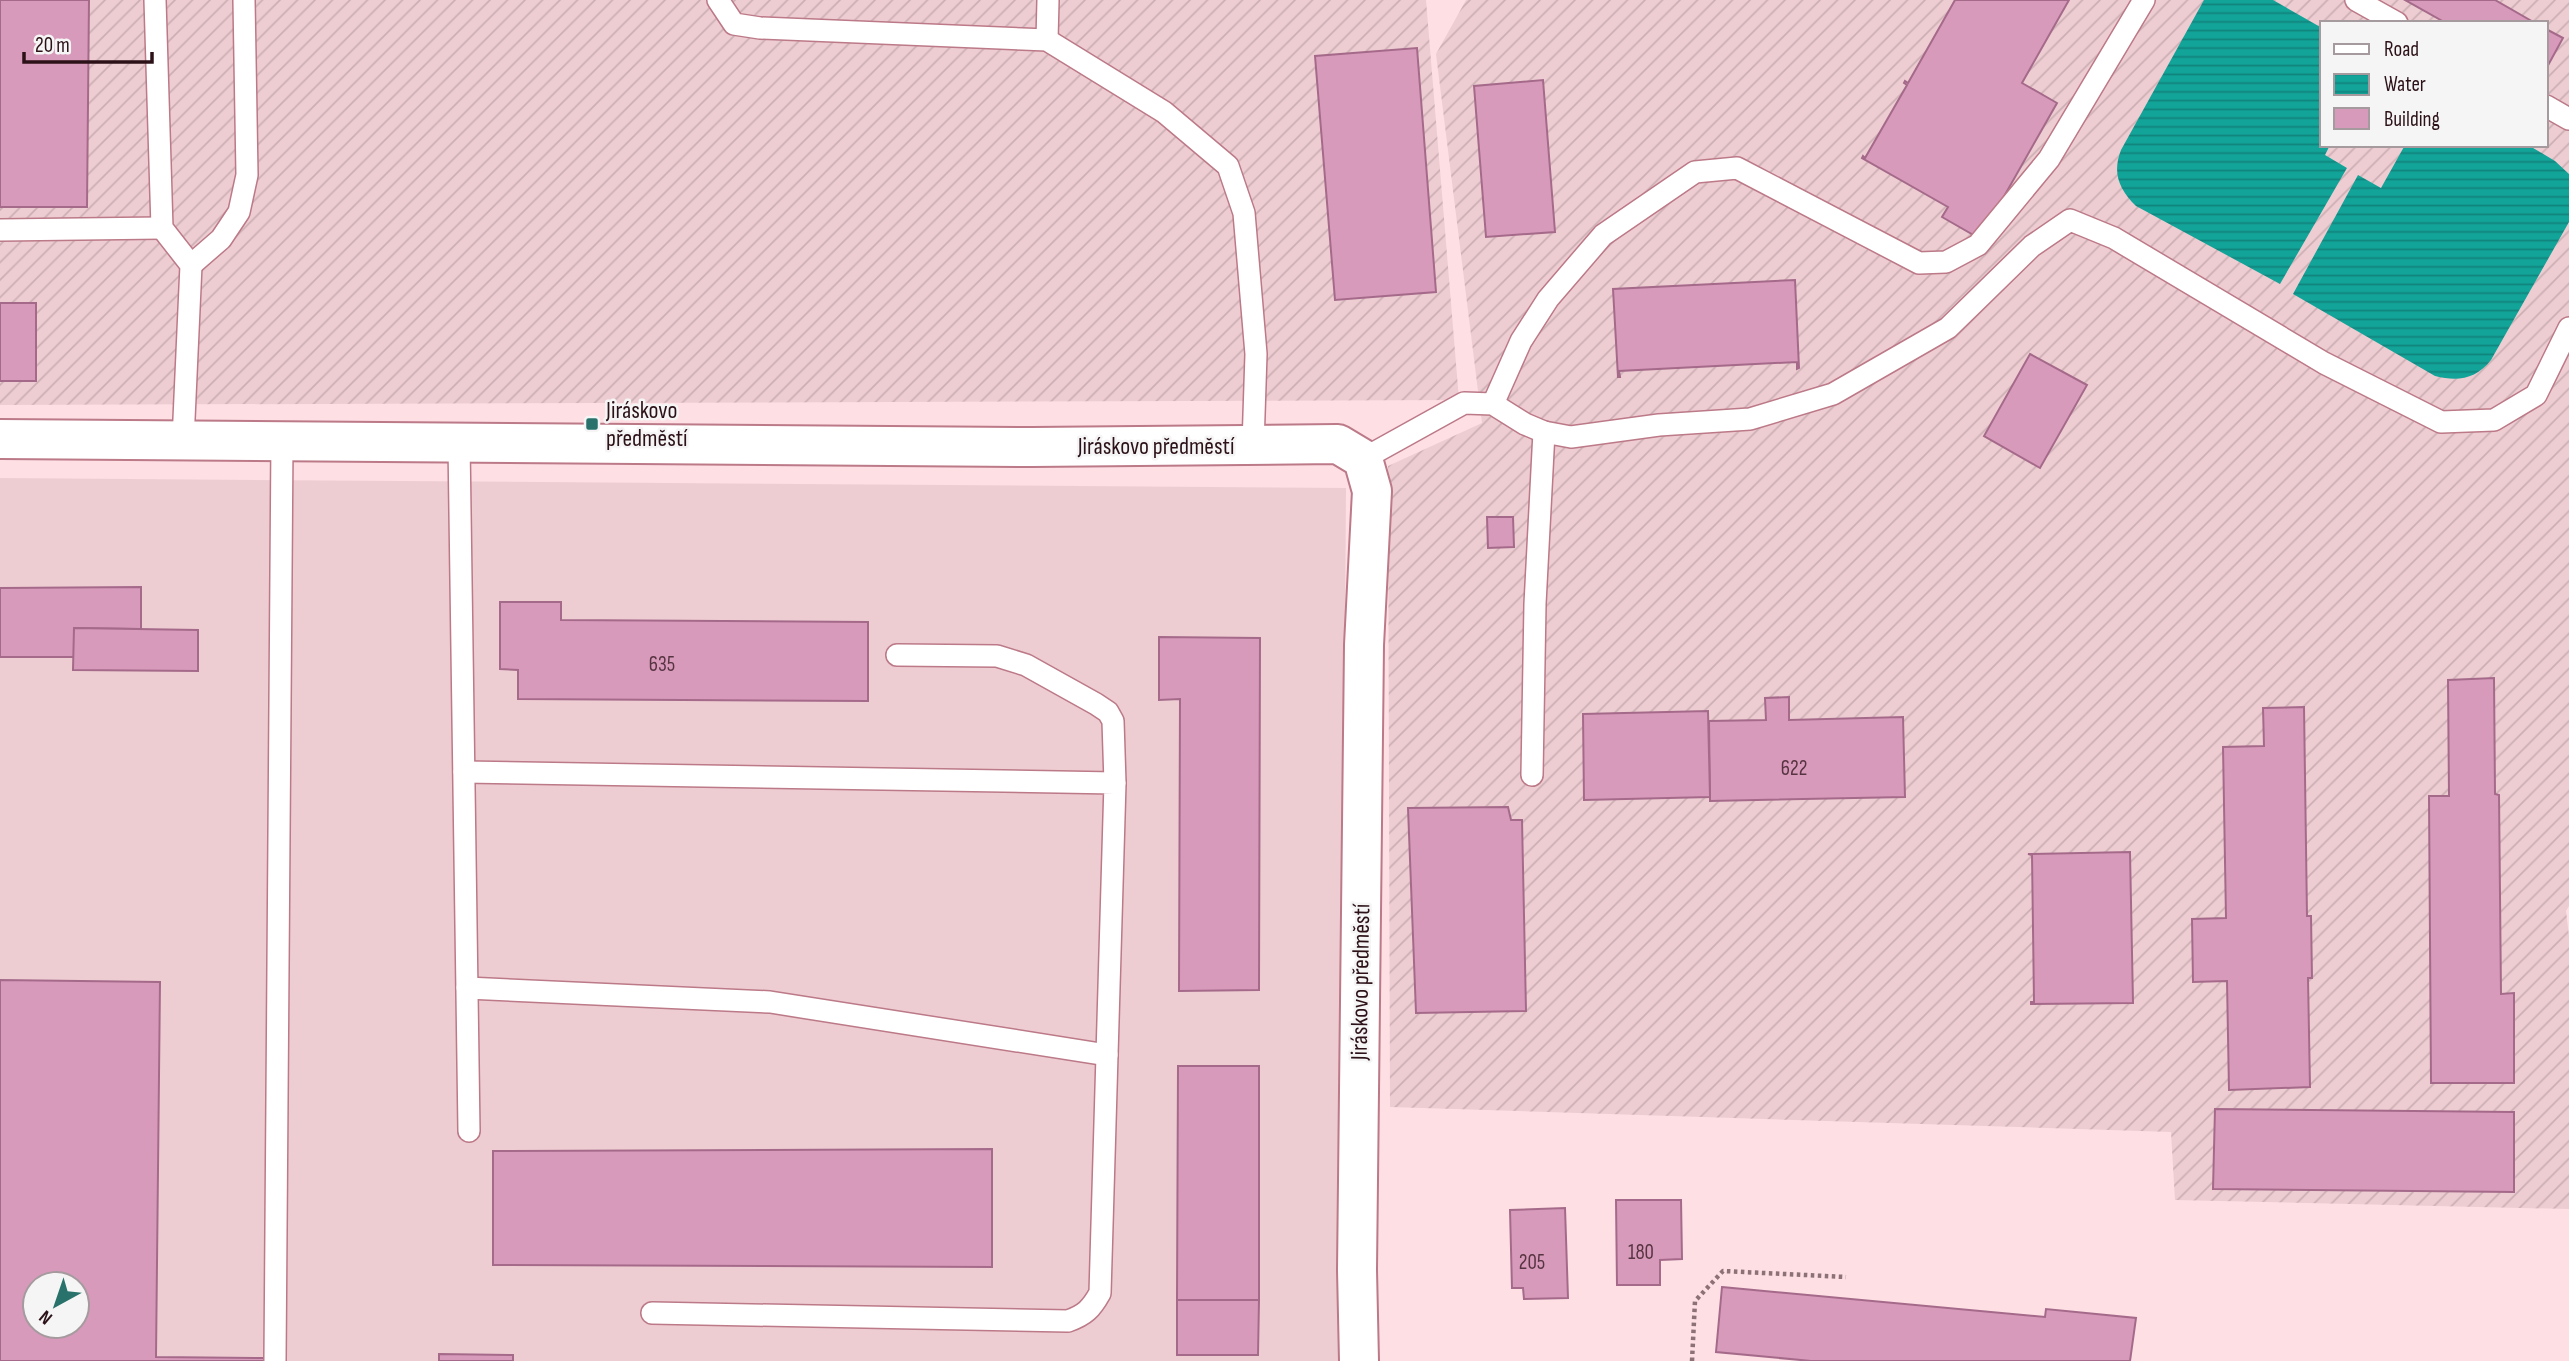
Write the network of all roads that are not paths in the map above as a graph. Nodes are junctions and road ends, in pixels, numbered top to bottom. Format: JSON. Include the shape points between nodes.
{"nodes":[{"id":1,"x":155,"y":0,"type":"edge"},
{"id":2,"x":244,"y":0,"type":"edge"},
{"id":3,"x":718,"y":0,"type":"edge"},
{"id":4,"x":1048,"y":0,"type":"edge"},
{"id":5,"x":2144,"y":0,"type":"edge"},
{"id":6,"x":2356,"y":0,"type":"edge"},
{"id":7,"x":2393,"y":21,"type":"edge"},
{"id":8,"x":1047,"y":40,"type":"junction"},
{"id":9,"x":2548,"y":107,"type":"edge"},
{"id":10,"x":2569,"y":119,"type":"edge"},
{"id":11,"x":162,"y":228,"type":"junction"},
{"id":12,"x":0,"y":230,"type":"edge"},
{"id":13,"x":191,"y":265,"type":"junction"},
{"id":14,"x":2569,"y":328,"type":"edge"},
{"id":15,"x":1493,"y":404,"type":"junction"},
{"id":16,"x":1544,"y":432,"type":"junction"},
{"id":17,"x":0,"y":439,"type":"edge"},
{"id":18,"x":183,"y":441,"type":"junction"},
{"id":19,"x":282,"y":441,"type":"junction"},
{"id":20,"x":459,"y":443,"type":"junction"},
{"id":21,"x":1252,"y":445,"type":"junction"},
{"id":22,"x":1363,"y":459,"type":"junction"},
{"id":23,"x":897,"y":655,"type":"dead end"},
{"id":24,"x":464,"y":772,"type":"junction"},
{"id":25,"x":1532,"y":775,"type":"dead end"},
{"id":26,"x":1115,"y":783,"type":"junction"},
{"id":27,"x":467,"y":988,"type":"junction"},
{"id":28,"x":1107,"y":1055,"type":"junction"},
{"id":29,"x":469,"y":1131,"type":"dead end"},
{"id":30,"x":652,"y":1313,"type":"dead end"},
{"id":31,"x":275,"y":1361,"type":"edge"},
{"id":32,"x":1359,"y":1361,"type":"edge"}],
"edges":[{"from":1,"to":11,"type":"lane"},
{"from":2,"to":13,"type":"lane","via":[[247,175],[239,212],[221,239]]},
{"from":3,"to":8,"type":"lane","via":[[734,23],[760,27]]},
{"from":4,"to":8,"type":"lane"},
{"from":5,"to":15,"type":"lane","via":[[2049,159],[1978,245],[1946,262],[1919,262],[1737,168],[1695,172],[1603,235],[1548,299],[1521,341]]},
{"from":6,"to":7,"type":"lane"},
{"from":8,"to":21,"type":"lane","via":[[1164,113],[1228,166],[1244,213],[1256,354]]},
{"from":9,"to":10,"type":"lane"},
{"from":11,"to":12,"type":"lane"},
{"from":11,"to":13,"type":"lane"},
{"from":13,"to":18,"type":"lane"},
{"from":14,"to":16,"type":"lane","via":[[2536,395],[2494,420],[2441,422],[2324,363],[2114,238],[2070,220],[2032,246],[1948,328],[1833,394],[1750,419],[1571,437]]},
{"from":15,"to":16,"type":"lane"},
{"from":15,"to":22,"type":"lane","via":[[1464,403]]},
{"from":16,"to":25,"type":"lane"},
{"from":17,"to":18,"type":"street","name":"Jiráskovo předměstí"},
{"from":18,"to":19,"type":"street","name":"Jiráskovo předměstí"},
{"from":19,"to":20,"type":"street","name":"Jiráskovo předměstí"},
{"from":19,"to":31,"type":"lane"},
{"from":20,"to":21,"type":"street","name":"Jiráskovo předměstí"},
{"from":20,"to":24,"type":"lane"},
{"from":21,"to":22,"type":"street","name":"Jiráskovo předměstí","via":[[1338,443]]},
{"from":22,"to":32,"type":"street","name":"Jiráskovo předměstí","via":[[1372,491],[1364,645]]},
{"from":23,"to":26,"type":"lane","via":[[997,656],[1026,665],[1096,704],[1113,721]]},
{"from":24,"to":26,"type":"lane"},
{"from":24,"to":27,"type":"lane"},
{"from":26,"to":28,"type":"lane"},
{"from":27,"to":28,"type":"lane","via":[[770,1002]]},
{"from":27,"to":29,"type":"lane"},
{"from":28,"to":30,"type":"lane","via":[[1100,1293],[1092,1309],[1081,1317],[1068,1321]]}]}
